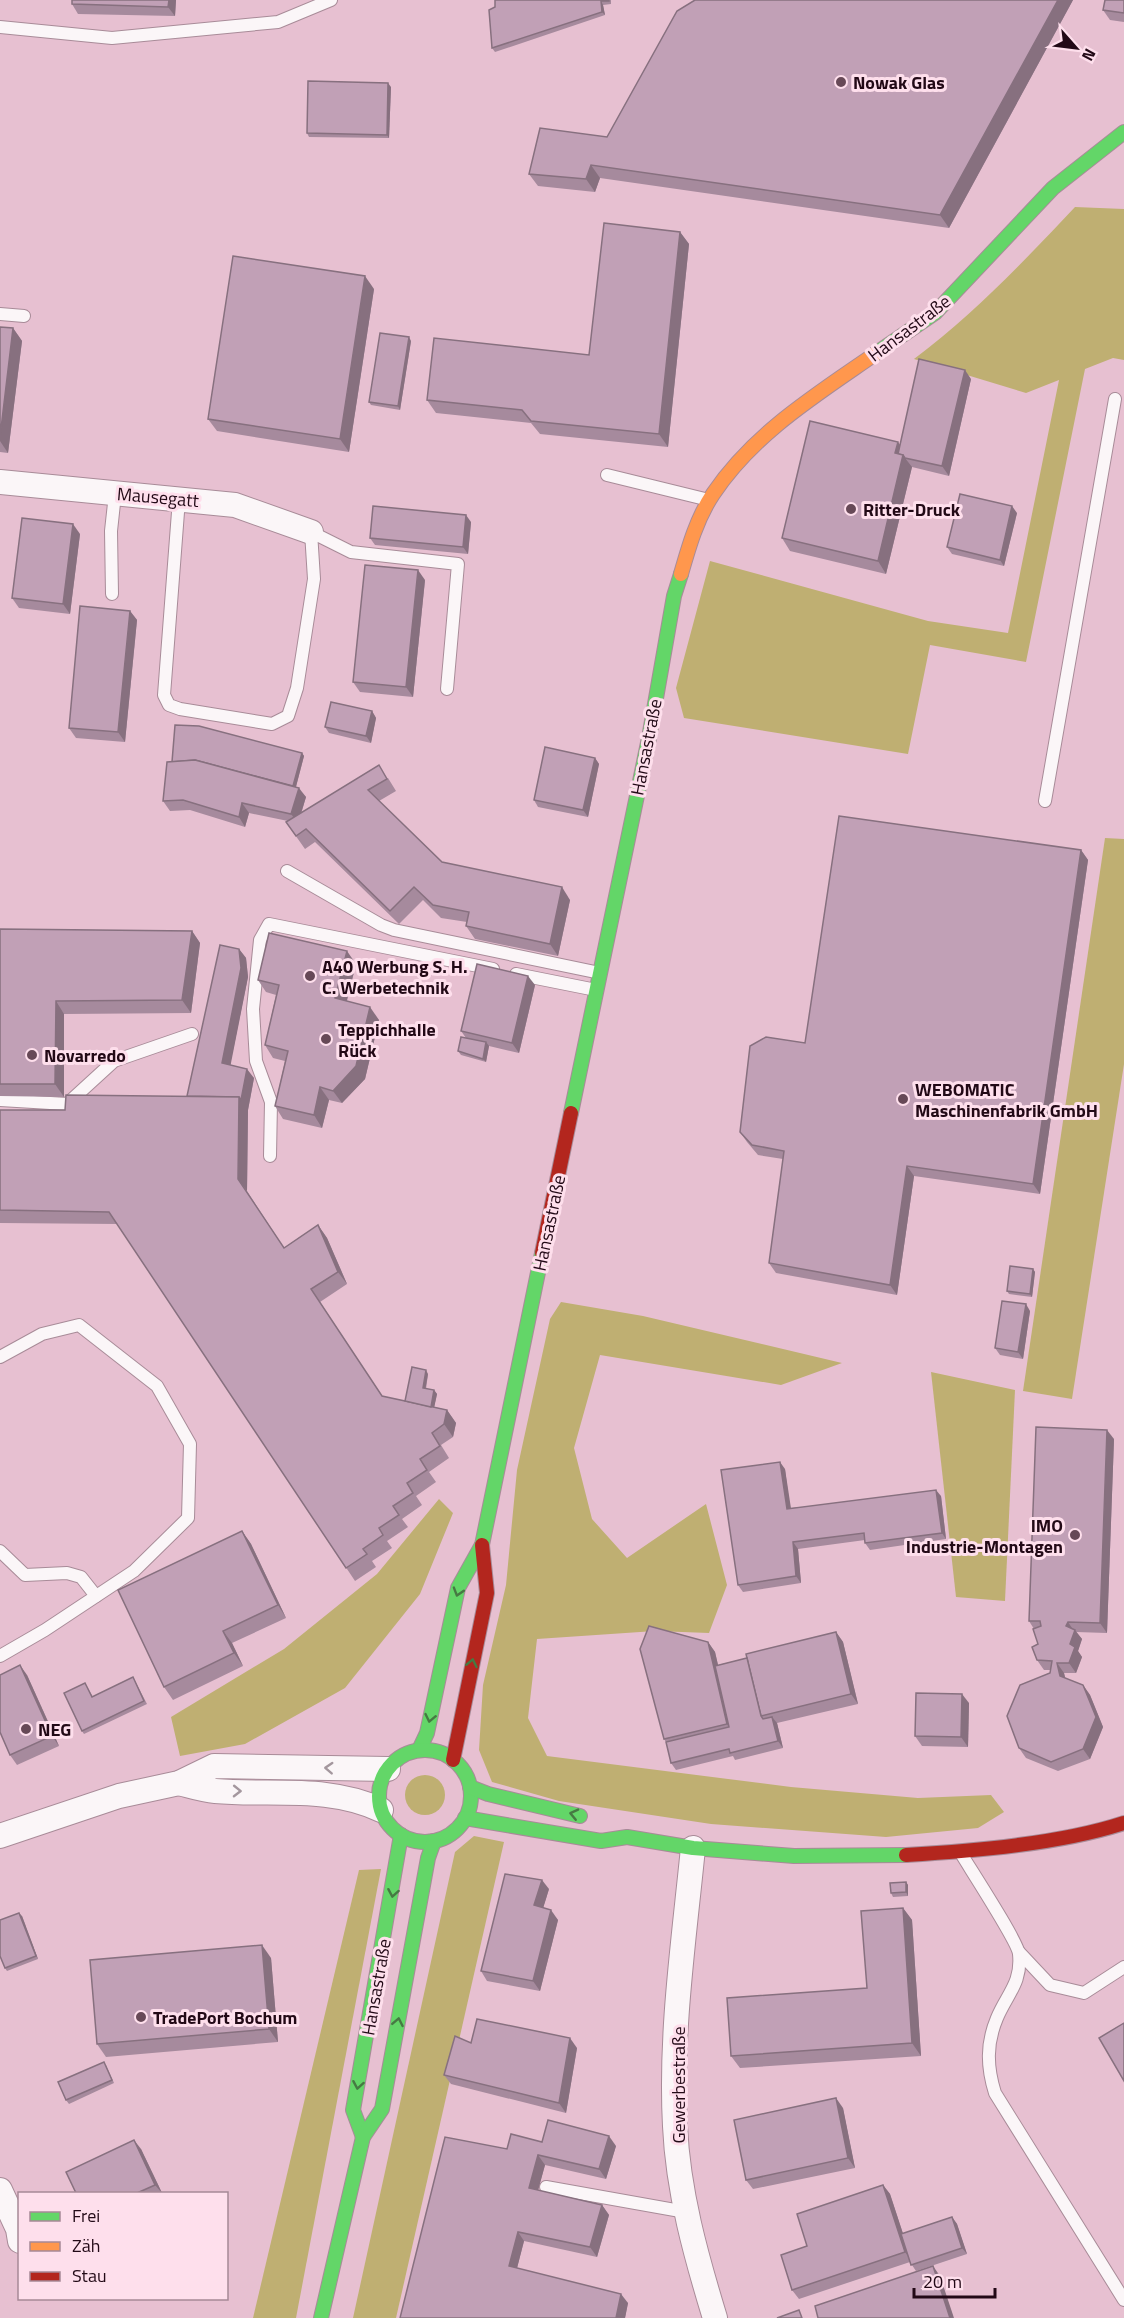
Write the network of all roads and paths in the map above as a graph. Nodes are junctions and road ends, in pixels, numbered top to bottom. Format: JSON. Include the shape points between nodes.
{"nodes":[{"id":1,"x":331,"y":0,"type":"edge"},
{"id":2,"x":0,"y":27,"type":"edge"},
{"id":3,"x":1124,"y":132,"type":"edge"},
{"id":4,"x":0,"y":314,"type":"edge"},
{"id":5,"x":24,"y":316,"type":"dead end"},
{"id":6,"x":1115,"y":399,"type":"dead end"},
{"id":7,"x":607,"y":475,"type":"dead end"},
{"id":8,"x":0,"y":482,"type":"edge"},
{"id":9,"x":115,"y":494,"type":"junction"},
{"id":10,"x":179,"y":499,"type":"junction"},
{"id":11,"x":710,"y":500,"type":"junction"},
{"id":12,"x":311,"y":532,"type":"junction"},
{"id":13,"x":112,"y":594,"type":"dead end"},
{"id":14,"x":447,"y":689,"type":"dead end"},
{"id":15,"x":1045,"y":801,"type":"dead end"},
{"id":16,"x":287,"y":871,"type":"dead end"},
{"id":17,"x":601,"y":973,"type":"junction"},
{"id":18,"x":597,"y":991,"type":"junction"},
{"id":19,"x":192,"y":1034,"type":"dead end"},
{"id":20,"x":0,"y":1100,"type":"edge"},
{"id":21,"x":270,"y":1156,"type":"dead end"},
{"id":22,"x":0,"y":1357,"type":"edge"},
{"id":23,"x":482,"y":1545,"type":"junction"},
{"id":24,"x":0,"y":1551,"type":"edge"},
{"id":25,"x":96,"y":1596,"type":"junction"},
{"id":26,"x":0,"y":1656,"type":"edge"},
{"id":27,"x":419,"y":1750,"type":"junction"},
{"id":28,"x":453,"y":1760,"type":"junction"},
{"id":29,"x":388,"y":1769,"type":"junction"},
{"id":30,"x":179,"y":1783,"type":"junction"},
{"id":31,"x":470,"y":1787,"type":"junction"},
{"id":32,"x":381,"y":1810,"type":"junction"},
{"id":33,"x":465,"y":1818,"type":"junction"},
{"id":34,"x":592,"y":1818,"type":"dead end"},
{"id":35,"x":1124,"y":1823,"type":"edge"},
{"id":36,"x":611,"y":1827,"type":"dead end"},
{"id":37,"x":2,"y":1830,"type":"edge"},
{"id":38,"x":401,"y":1835,"type":"junction"},
{"id":39,"x":627,"y":1837,"type":"junction"},
{"id":40,"x":434,"y":1841,"type":"junction"},
{"id":41,"x":693,"y":1848,"type":"junction"},
{"id":42,"x":960,"y":1852,"type":"junction"},
{"id":43,"x":1019,"y":1952,"type":"junction"},
{"id":44,"x":1124,"y":1967,"type":"edge"},
{"id":45,"x":363,"y":2136,"type":"junction"},
{"id":46,"x":546,"y":2187,"type":"dead end"},
{"id":47,"x":0,"y":2190,"type":"edge"},
{"id":48,"x":686,"y":2212,"type":"junction"},
{"id":49,"x":18,"y":2229,"type":"edge"},
{"id":50,"x":1124,"y":2300,"type":"edge"},
{"id":51,"x":321,"y":2318,"type":"edge"},
{"id":52,"x":715,"y":2318,"type":"edge"}],
"edges":[{"from":1,"to":2,"type":"lane","via":[[278,22],[112,38]]},
{"from":3,"to":11,"type":"street","name":"Hansastraße","via":[[1053,188],[934,313],[754,442]]},
{"from":4,"to":5,"type":"lane"},
{"from":6,"to":15,"type":"lane"},
{"from":7,"to":11,"type":"lane"},
{"from":8,"to":9,"type":"street","name":"Mausegatt"},
{"from":9,"to":10,"type":"street","name":"Mausegatt"},
{"from":9,"to":13,"type":"lane"},
{"from":10,"to":12,"type":"street","name":"Mausegatt","via":[[234,505]]},
{"from":10,"to":12,"type":"lane","via":[[164,694],[169,705],[189,711],[272,724],[288,716],[297,688],[314,579]]},
{"from":11,"to":17,"type":"street","name":"Hansastraße","via":[[690,541],[676,585]]},
{"from":12,"to":14,"type":"lane","via":[[351,552],[458,564]]},
{"from":16,"to":17,"type":"lane","via":[[394,930]]},
{"from":17,"to":18,"type":"street","name":"Hansastraße"},
{"from":18,"to":21,"type":"lane","via":[[269,924],[260,940],[253,1010],[256,1061],[271,1102]]},
{"from":18,"to":23,"type":"street","name":"Hansastraße"},
{"from":19,"to":20,"type":"lane","via":[[114,1061],[67,1104]]},
{"from":22,"to":25,"type":"lane","via":[[42,1334],[79,1325],[157,1386],[190,1443],[188,1518],[134,1571]]},
{"from":23,"to":27,"type":"street","name":"Hansastraße","one_way":true,"via":[[458,1588],[427,1733]]},
{"from":28,"to":23,"type":"street","name":"Hansastraße","one_way":true,"via":[[487,1593]]},
{"from":24,"to":25,"type":"lane","via":[[24,1575],[68,1573],[81,1577]]},
{"from":25,"to":26,"type":"lane"},
{"from":27,"to":28,"type":"street","via":[[431,1750]]},
{"from":27,"to":29,"type":"street"},
{"from":28,"to":31,"type":"street"},
{"from":29,"to":30,"type":"street","one_way":true,"via":[[214,1766]]},
{"from":29,"to":32,"type":"street","via":[[381,1782]]},
{"from":30,"to":32,"type":"street","one_way":true,"via":[[215,1791],[304,1793],[363,1801]]},
{"from":30,"to":37,"type":"street","via":[[118,1796]]},
{"from":31,"to":33,"type":"street"},
{"from":34,"to":31,"type":"street","one_way":true},
{"from":32,"to":38,"type":"street"},
{"from":33,"to":39,"type":"street","via":[[601,1840]]},
{"from":33,"to":40,"type":"street","via":[[447,1836]]},
{"from":35,"to":42,"type":"street"},
{"from":36,"to":39,"type":"street"},
{"from":38,"to":40,"type":"street"},
{"from":38,"to":45,"type":"street","name":"Hansastraße","one_way":true,"via":[[353,2110]]},
{"from":39,"to":41,"type":"street"},
{"from":45,"to":40,"type":"street","name":"Hansastraße","one_way":true,"via":[[382,2109]]},
{"from":41,"to":42,"type":"street","via":[[794,1856]]},
{"from":41,"to":48,"type":"street","name":"Gewerbestraße","via":[[679,1996],[675,2117]]},
{"from":42,"to":43,"type":"lane"},
{"from":43,"to":44,"type":"lane","via":[[1050,1985],[1084,1993]]},
{"from":43,"to":50,"type":"lane","via":[[1013,1992],[997,2017],[987,2054],[995,2094]]},
{"from":45,"to":51,"type":"street","name":"Hansastraße"},
{"from":46,"to":48,"type":"lane"},
{"from":47,"to":49,"type":"street"},
{"from":48,"to":52,"type":"street","name":"Gewerbestraße"}]}
